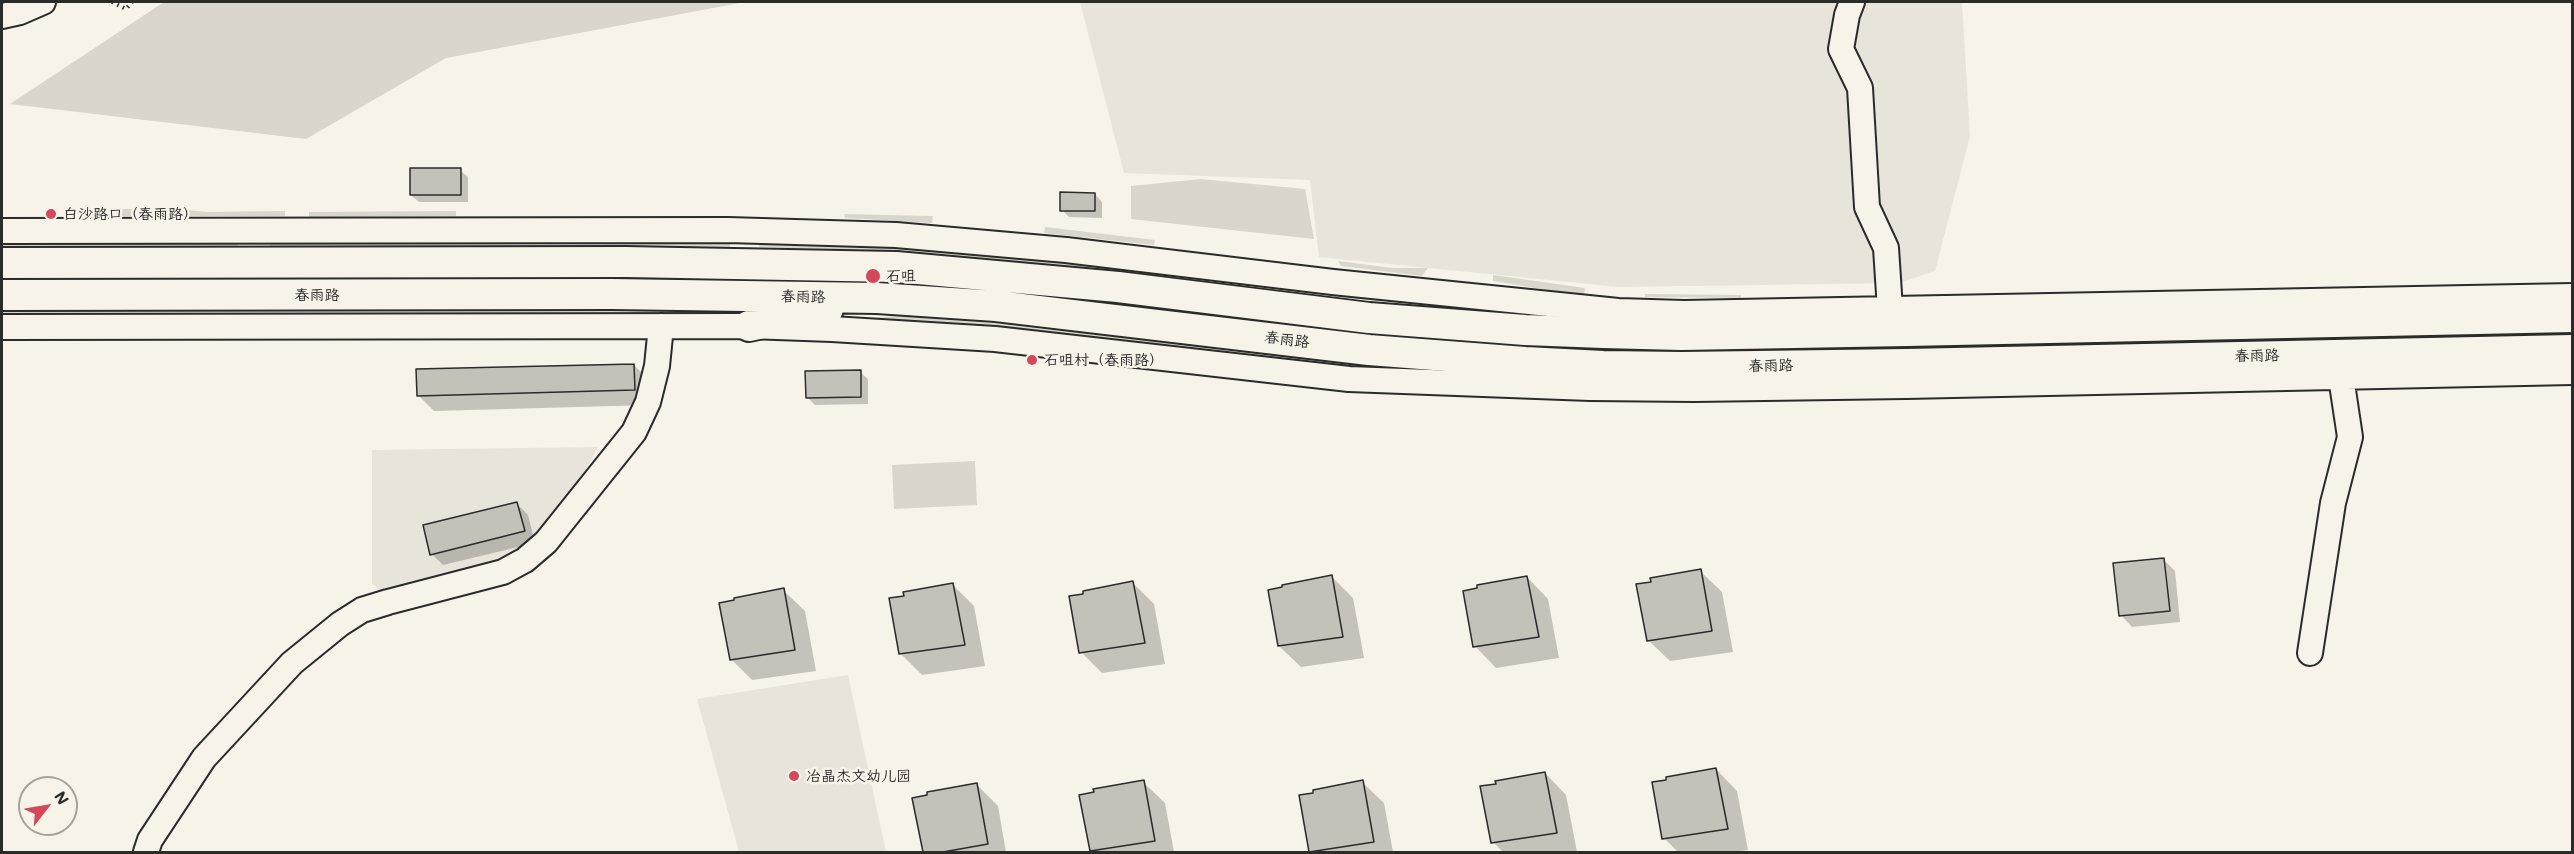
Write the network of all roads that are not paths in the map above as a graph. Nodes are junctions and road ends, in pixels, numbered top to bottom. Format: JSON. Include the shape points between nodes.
{"nodes":[{"id":1,"x":43,"y":2,"type":"edge"},
{"id":2,"x":1852,"y":2,"type":"edge"},
{"id":3,"x":2,"y":15,"type":"edge"},
{"id":4,"x":2,"y":231,"type":"edge"},
{"id":5,"x":2,"y":263,"type":"edge"},
{"id":6,"x":2,"y":295,"type":"edge"},
{"id":7,"x":2572,"y":296,"type":"edge"},
{"id":8,"x":877,"y":298,"type":"junction"},
{"id":9,"x":1890,"y":309,"type":"junction"},
{"id":10,"x":2572,"y":317,"type":"edge"},
{"id":11,"x":2523,"y":318,"type":"junction"},
{"id":12,"x":2409,"y":321,"type":"junction"},
{"id":13,"x":662,"y":326,"type":"junction"},
{"id":14,"x":749,"y":326,"type":"junction"},
{"id":15,"x":2,"y":327,"type":"edge"},
{"id":16,"x":2572,"y":350,"type":"edge"},
{"id":17,"x":2524,"y":351,"type":"junction"},
{"id":18,"x":2410,"y":353,"type":"junction"},
{"id":19,"x":2572,"y":372,"type":"edge"},
{"id":20,"x":2341,"y":377,"type":"junction"},
{"id":21,"x":2310,"y":653,"type":"dead end"},
{"id":22,"x":146,"y":852,"type":"edge"}],
"edges":[{"from":1,"to":3,"type":"street"},
{"from":2,"to":9,"type":"street","via":[[1841,49],[1860,88],[1867,207],[1886,248]]},
{"from":4,"to":9,"type":"street","via":[[813,231],[1056,249],[1618,311]]},
{"from":5,"to":12,"type":"main road","via":[[649,262],[896,267],[1096,285],[1380,319],[1614,334]]},
{"from":6,"to":8,"type":"main road","name":"春雨路","via":[[612,294]]},
{"from":7,"to":9,"type":"street"},
{"from":8,"to":14,"type":"main road"},
{"from":8,"to":18,"type":"main road","name":"春雨路","via":[[1008,308],[1402,353],[1603,366]]},
{"from":10,"to":11,"type":"main road"},
{"from":11,"to":12,"type":"main road"},
{"from":11,"to":17,"type":"main road","via":[[2512,323],[2508,334],[2512,345]]},
{"from":12,"to":18,"type":"main road","via":[[2421,327],[2425,338],[2421,348]]},
{"from":13,"to":14,"type":"street"},
{"from":13,"to":15,"type":"street"},
{"from":13,"to":22,"type":"street","via":[[648,402],[634,432],[546,542],[503,572],[388,602],[363,610],[340,624],[292,663],[204,758]]},
{"from":14,"to":20,"type":"street","via":[[995,339],[1349,380],[1399,382],[1694,389]]},
{"from":16,"to":17,"type":"main road","name":"春雨路"},
{"from":17,"to":18,"type":"main road","name":"春雨路"},
{"from":19,"to":20,"type":"street"},
{"from":20,"to":21,"type":"street","via":[[2349,437],[2333,503]]}]}
